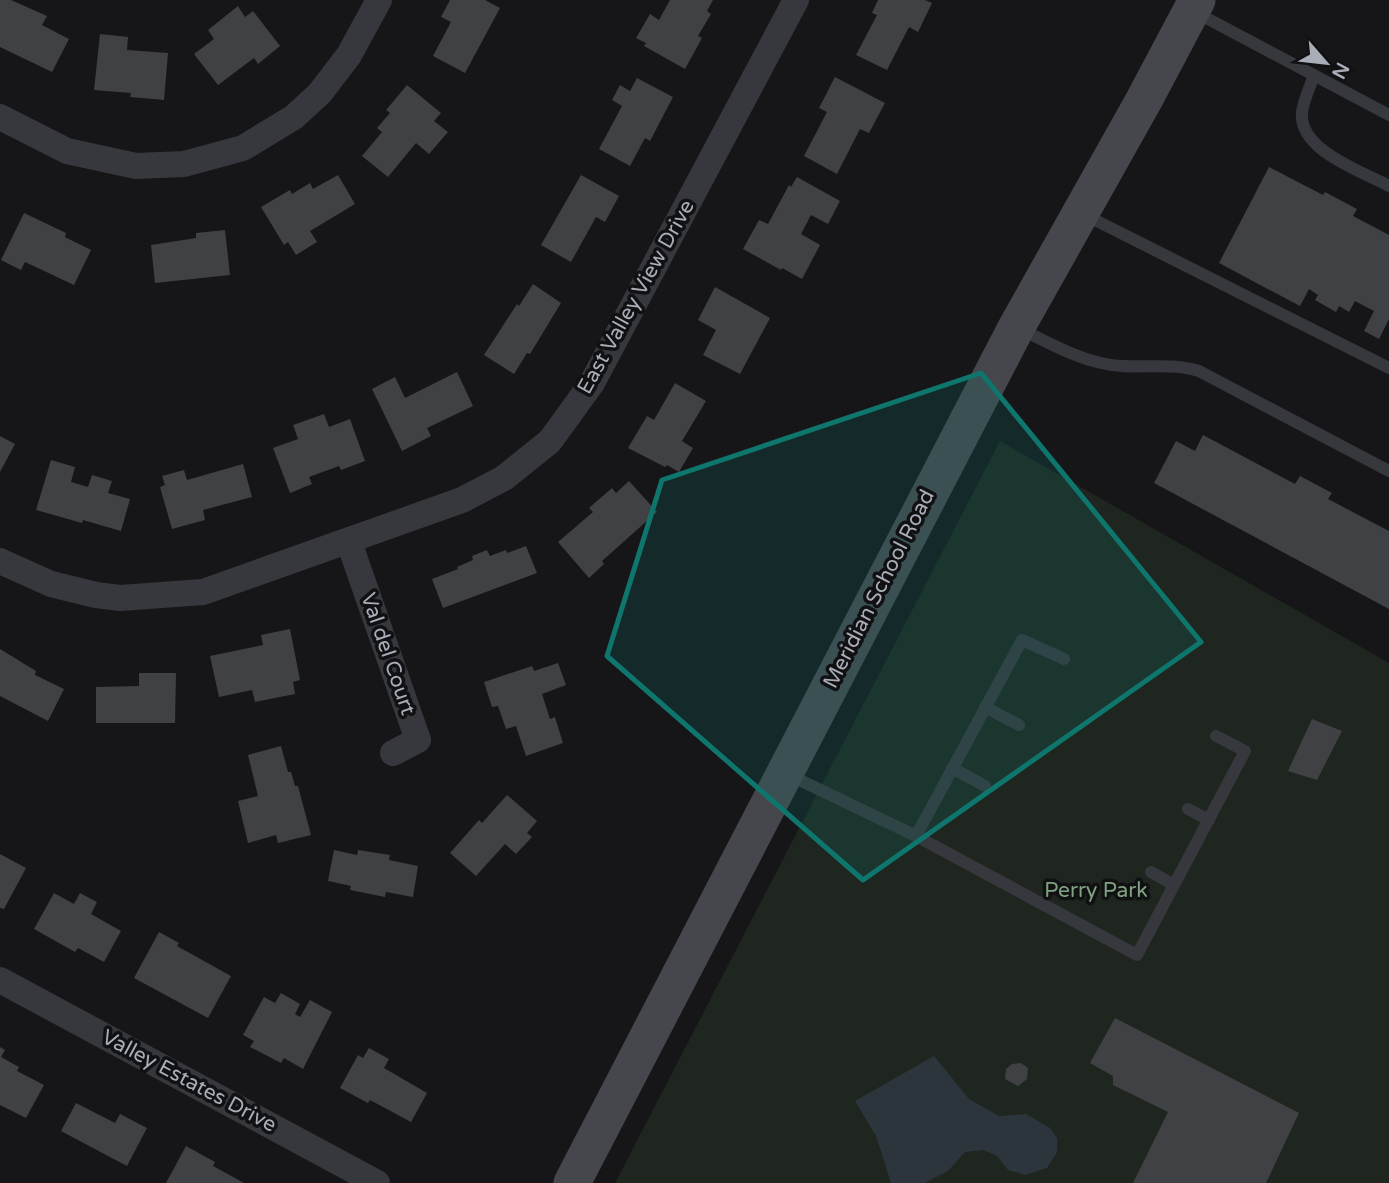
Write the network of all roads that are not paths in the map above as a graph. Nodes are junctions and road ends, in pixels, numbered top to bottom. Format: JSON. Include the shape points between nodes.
{"nodes":[{"id":1,"x":379,"y":0,"type":"edge"},
{"id":2,"x":796,"y":0,"type":"edge"},
{"id":3,"x":1194,"y":5,"type":"edge"},
{"id":4,"x":1314,"y":75,"type":"junction"},
{"id":5,"x":1389,"y":115,"type":"edge"},
{"id":6,"x":0,"y":117,"type":"edge"},
{"id":7,"x":1389,"y":186,"type":"edge"},
{"id":8,"x":1079,"y":212,"type":"junction"},
{"id":9,"x":1016,"y":328,"type":"junction"},
{"id":10,"x":1389,"y":369,"type":"edge"},
{"id":11,"x":1389,"y":471,"type":"edge"},
{"id":12,"x":349,"y":542,"type":"junction"},
{"id":13,"x":0,"y":561,"type":"edge"},
{"id":14,"x":1064,"y":659,"type":"dead end"},
{"id":15,"x":985,"y":707,"type":"junction"},
{"id":16,"x":1019,"y":725,"type":"dead end"},
{"id":17,"x":1216,"y":736,"type":"dead end"},
{"id":18,"x":393,"y":753,"type":"dead end"},
{"id":19,"x":952,"y":768,"type":"junction"},
{"id":20,"x":783,"y":773,"type":"junction"},
{"id":21,"x":985,"y":786,"type":"dead end"},
{"id":22,"x":1188,"y":809,"type":"dead end"},
{"id":23,"x":1209,"y":820,"type":"junction"},
{"id":24,"x":916,"y":836,"type":"junction"},
{"id":25,"x":1151,"y":872,"type":"dead end"},
{"id":26,"x":1174,"y":885,"type":"junction"},
{"id":27,"x":0,"y":980,"type":"edge"},
{"id":28,"x":377,"y":1183,"type":"edge"},
{"id":29,"x":572,"y":1183,"type":"edge"}],
"edges":[{"from":1,"to":6,"type":"street","via":[[349,55],[320,93],[294,117],[243,148],[184,164],[136,166],[66,152]]},
{"from":2,"to":12,"type":"street","name":"East Valley View Drive","via":[[592,383],[550,440],[504,478],[462,500]]},
{"from":3,"to":4,"type":"lane"},
{"from":3,"to":8,"type":"main road","name":"Meridian School Road"},
{"from":4,"to":5,"type":"lane"},
{"from":4,"to":7,"type":"lane","via":[[1302,113],[1310,140]]},
{"from":8,"to":9,"type":"main road","name":"Meridian School Road"},
{"from":8,"to":10,"type":"lane"},
{"from":9,"to":11,"type":"lane","via":[[1101,363],[1183,366],[1199,371]]},
{"from":9,"to":20,"type":"main road","name":"Meridian School Road"},
{"from":12,"to":13,"type":"street","name":"East Valley View Drive","via":[[203,592],[120,598],[51,584]]},
{"from":12,"to":18,"type":"street","name":"Val del Court","via":[[418,740]]},
{"from":14,"to":15,"type":"lane","via":[[1022,639]]},
{"from":15,"to":16,"type":"lane"},
{"from":15,"to":19,"type":"lane"},
{"from":17,"to":23,"type":"lane","via":[[1245,751]]},
{"from":19,"to":21,"type":"lane"},
{"from":19,"to":24,"type":"lane"},
{"from":20,"to":24,"type":"lane"},
{"from":20,"to":29,"type":"main road","name":"Meridian School Road"},
{"from":22,"to":23,"type":"lane"},
{"from":23,"to":26,"type":"lane"},
{"from":24,"to":26,"type":"lane","via":[[1136,955]]},
{"from":25,"to":26,"type":"lane"},
{"from":27,"to":28,"type":"street","name":"Valley Estates Drive"}]}
